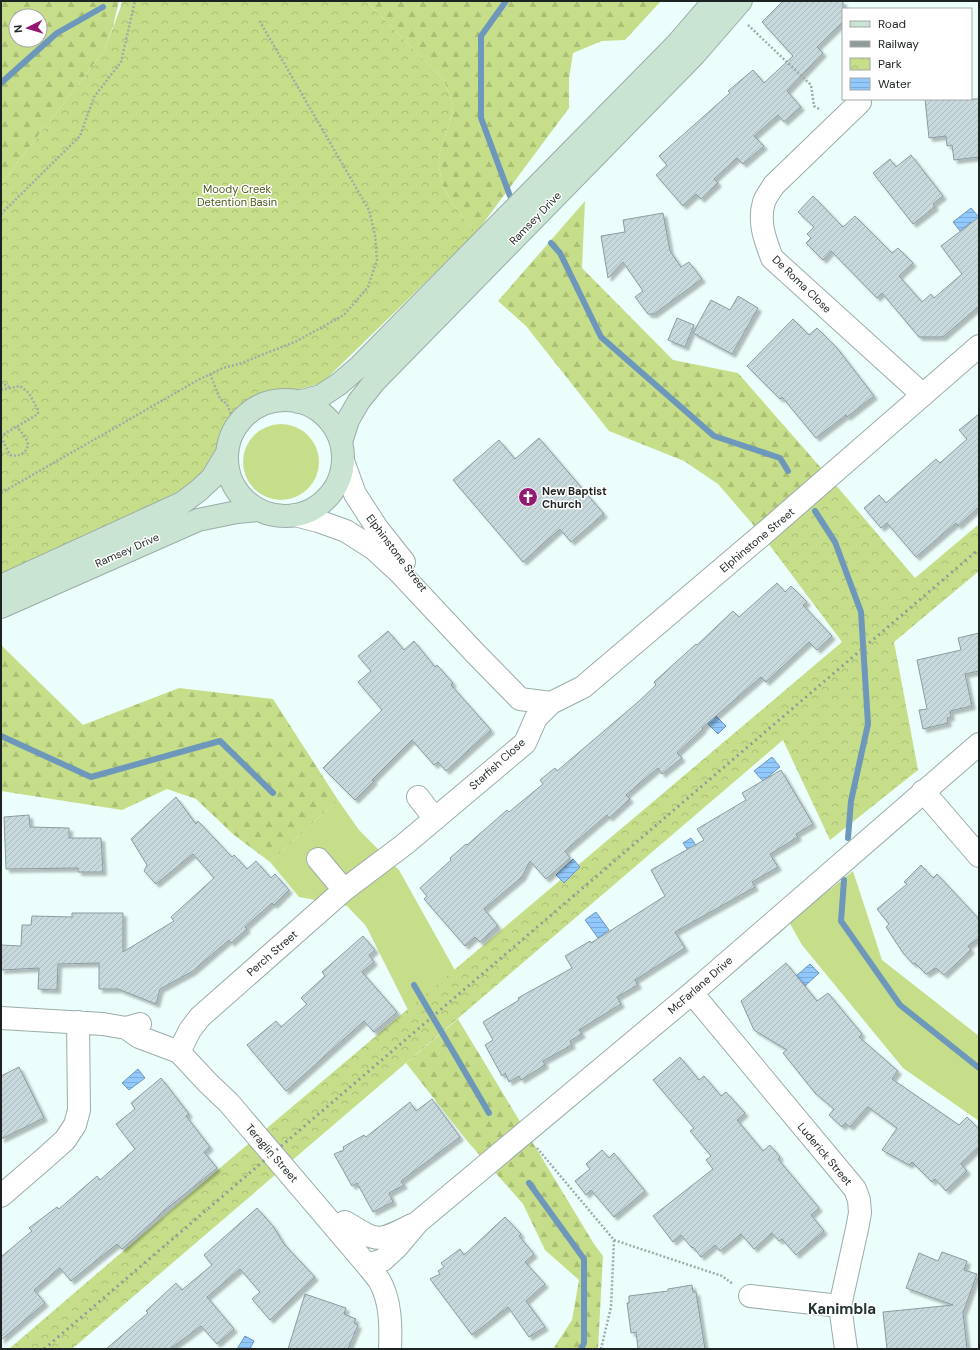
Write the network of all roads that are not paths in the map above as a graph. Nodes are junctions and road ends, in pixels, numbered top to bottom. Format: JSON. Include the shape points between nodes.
{"nodes":[{"id":1,"x":714,"y":1,"type":"edge"},
{"id":2,"x":743,"y":11,"type":"edge"},
{"id":3,"x":860,"y":102,"type":"dead end"},
{"id":4,"x":979,"y":346,"type":"edge"},
{"id":5,"x":923,"y":395,"type":"junction"},
{"id":6,"x":298,"y":402,"type":"junction"},
{"id":7,"x":342,"y":452,"type":"junction"},
{"id":8,"x":227,"y":453,"type":"junction"},
{"id":9,"x":258,"y":510,"type":"junction"},
{"id":10,"x":295,"y":516,"type":"junction"},
{"id":11,"x":1,"y":586,"type":"edge"},
{"id":12,"x":1,"y":607,"type":"edge"},
{"id":13,"x":461,"y":639,"type":"junction"},
{"id":14,"x":520,"y":699,"type":"junction"},
{"id":15,"x":550,"y":703,"type":"junction"},
{"id":16,"x":531,"y":730,"type":"junction"},
{"id":17,"x":979,"y":744,"type":"edge"},
{"id":18,"x":924,"y":792,"type":"junction"},
{"id":19,"x":418,"y":797,"type":"dead end"},
{"id":20,"x":435,"y":819,"type":"junction"},
{"id":21,"x":979,"y":856,"type":"edge"},
{"id":22,"x":318,"y":859,"type":"dead end"},
{"id":23,"x":344,"y":890,"type":"junction"},
{"id":24,"x":692,"y":992,"type":"junction"},
{"id":25,"x":1,"y":1018,"type":"edge"},
{"id":26,"x":78,"y":1022,"type":"junction"},
{"id":27,"x":182,"y":1046,"type":"junction"},
{"id":28,"x":1,"y":1196,"type":"edge"},
{"id":29,"x":316,"y":1204,"type":"junction"},
{"id":30,"x":344,"y":1222,"type":"junction"},
{"id":31,"x":418,"y":1222,"type":"junction"},
{"id":32,"x":373,"y":1263,"type":"junction"},
{"id":33,"x":750,"y":1296,"type":"road end"},
{"id":34,"x":840,"y":1306,"type":"junction"},
{"id":35,"x":390,"y":1349,"type":"edge"},
{"id":36,"x":397,"y":1349,"type":"edge"},
{"id":37,"x":846,"y":1349,"type":"edge"}],
"edges":[{"from":1,"to":6,"type":"main road","name":"Ramsey Drive","via":[[676,45],[360,366],[321,396]]},
{"from":2,"to":7,"type":"main road","name":"Ramsey Drive","via":[[724,22],[375,381],[348,420]]},
{"from":3,"to":5,"type":"street","name":"De Roma Close","via":[[774,185],[764,202],[762,220],[765,239],[772,258]]},
{"from":4,"to":5,"type":"street","name":"Elphinstone Street"},
{"from":5,"to":15,"type":"street","name":"Elphinstone Street","via":[[583,687]]},
{"from":6,"to":7,"type":"main road","via":[[312,407],[325,416],[334,428]]},
{"from":6,"to":8,"type":"main road","via":[[278,400],[259,406],[243,418],[235,429]]},
{"from":7,"to":10,"type":"main road","via":[[338,480],[329,496],[314,509]]},
{"from":7,"to":13,"type":"street","name":"Elphinstone Street","via":[[354,494]]},
{"from":8,"to":9,"type":"main road","via":[[228,470],[234,486],[244,500]]},
{"from":8,"to":11,"type":"main road","name":"Ramsey Drive","via":[[212,478],[182,503]]},
{"from":9,"to":10,"type":"main road","via":[[276,516]]},
{"from":9,"to":12,"type":"main road","name":"Ramsey Drive","via":[[198,520]]},
{"from":10,"to":13,"type":"street","name":"Elphinstone Street","via":[[346,531],[374,549],[400,573]]},
{"from":13,"to":14,"type":"street","name":"Elphinstone Street"},
{"from":14,"to":15,"type":"street"},
{"from":14,"to":16,"type":"street","name":"Elphinstone Street"},
{"from":15,"to":16,"type":"street","name":"Starfish Close","via":[[536,718]]},
{"from":16,"to":20,"type":"street","name":"Starfish Close","via":[[525,743]]},
{"from":17,"to":18,"type":"street","name":"McFarlane Drive"},
{"from":18,"to":21,"type":"street"},
{"from":18,"to":24,"type":"street","name":"McFarlane Drive"},
{"from":19,"to":20,"type":"street"},
{"from":20,"to":23,"type":"street","name":"Starfish Close"},
{"from":22,"to":23,"type":"street"},
{"from":23,"to":27,"type":"street","name":"Perch Street","via":[[200,1017]]},
{"from":24,"to":31,"type":"street","name":"McFarlane Drive"},
{"from":24,"to":34,"type":"street","name":"Luderick Street","via":[[855,1189],[860,1213]]},
{"from":25,"to":26,"type":"street","name":"Teraglin Street"},
{"from":26,"to":27,"type":"street","name":"Teraglin Street","via":[[126,1028],[141,1024],[167,1033]]},
{"from":26,"to":28,"type":"street","via":[[79,1110],[75,1124],[64,1140]]},
{"from":27,"to":29,"type":"street","name":"Teraglin Street","via":[[203,1056],[218,1075],[229,1103]]},
{"from":29,"to":30,"type":"street","name":"Teraglin Street"},
{"from":29,"to":32,"type":"street","name":"Teraglin Street"},
{"from":30,"to":31,"type":"street","name":"McFarlane Drive","via":[[375,1238],[390,1236]]},
{"from":30,"to":32,"type":"street","name":"Teraglin Street"},
{"from":31,"to":32,"type":"street","name":"McFarlane Drive","via":[[383,1260]]},
{"from":32,"to":35,"type":"street","via":[[388,1303]]},
{"from":32,"to":36,"type":"street","via":[[388,1273],[394,1282],[399,1300],[401,1325]]},
{"from":33,"to":34,"type":"street"},
{"from":34,"to":37,"type":"street","name":"Luderick Street"}]}
